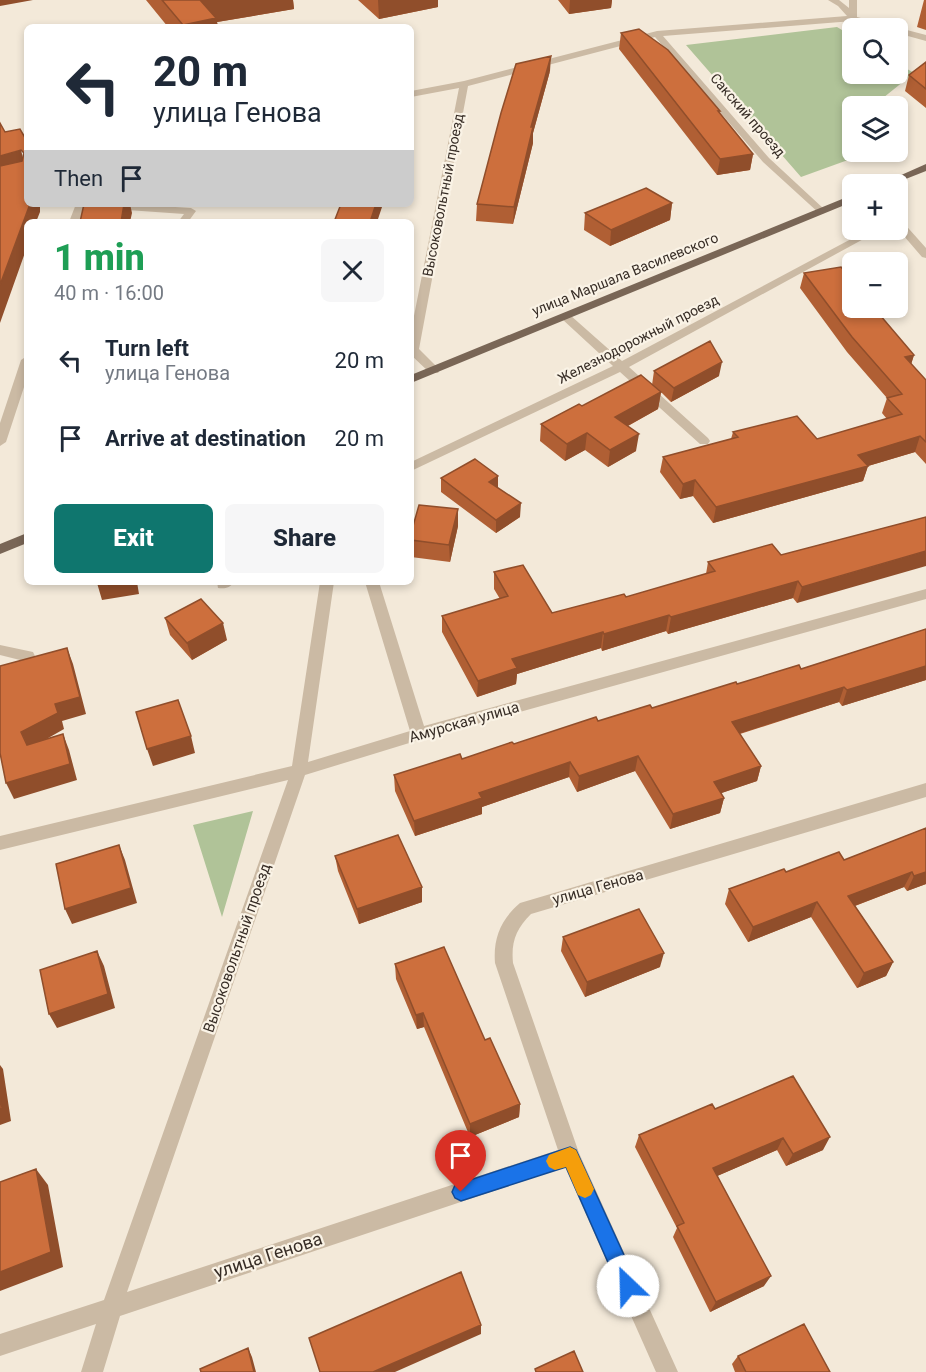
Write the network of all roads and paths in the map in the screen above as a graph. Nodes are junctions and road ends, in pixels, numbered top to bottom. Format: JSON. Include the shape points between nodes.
{"nodes":[{"id":1,"x":832,"y":0,"type":"edge"},
{"id":2,"x":855,"y":0,"type":"edge"},
{"id":3,"x":854,"y":18,"type":"joint"},
{"id":4,"x":842,"y":19,"type":"edge"},
{"id":5,"x":908,"y":33,"type":"edge"},
{"id":6,"x":657,"y":34,"type":"junction"},
{"id":7,"x":926,"y":38,"type":"edge"},
{"id":8,"x":464,"y":84,"type":"junction"},
{"id":9,"x":414,"y":93,"type":"edge"},
{"id":10,"x":926,"y":167,"type":"edge"},
{"id":11,"x":908,"y":175,"type":"edge"},
{"id":12,"x":842,"y":202,"type":"edge"},
{"id":13,"x":128,"y":207,"type":"edge"},
{"id":14,"x":820,"y":211,"type":"junction"},
{"id":15,"x":185,"y":219,"type":"edge"},
{"id":16,"x":908,"y":235,"type":"edge"},
{"id":17,"x":856,"y":240,"type":"edge"},
{"id":18,"x":926,"y":255,"type":"edge"},
{"id":19,"x":566,"y":317,"type":"junction"},
{"id":20,"x":414,"y":345,"type":"edge"},
{"id":21,"x":414,"y":351,"type":"edge"},
{"id":22,"x":620,"y":367,"type":"junction"},
{"id":23,"x":24,"y":369,"type":"edge"},
{"id":24,"x":434,"y":370,"type":"junction"},
{"id":25,"x":414,"y":378,"type":"edge"},
{"id":26,"x":704,"y":441,"type":"dead end"},
{"id":27,"x":0,"y":442,"type":"edge"},
{"id":28,"x":414,"y":466,"type":"edge"},
{"id":29,"x":24,"y":539,"type":"edge"},
{"id":30,"x":0,"y":549,"type":"edge"},
{"id":31,"x":327,"y":585,"type":"edge"},
{"id":32,"x":373,"y":585,"type":"edge"},
{"id":33,"x":926,"y":594,"type":"edge"},
{"id":34,"x":0,"y":650,"type":"edge"},
{"id":35,"x":28,"y":656,"type":"edge"},
{"id":36,"x":419,"y":734,"type":"junction"},
{"id":37,"x":299,"y":771,"type":"junction"},
{"id":38,"x":926,"y":790,"type":"edge"},
{"id":39,"x":0,"y":843,"type":"edge"},
{"id":40,"x":570,"y":1156,"type":"junction"},
{"id":41,"x":111,"y":1306,"type":"junction"},
{"id":42,"x":0,"y":1345,"type":"edge"},
{"id":43,"x":92,"y":1372,"type":"edge"},
{"id":44,"x":667,"y":1372,"type":"edge"}],
"edges":[{"from":1,"to":3,"type":"street"},
{"from":2,"to":3,"type":"street"},
{"from":4,"to":6,"type":"street"},
{"from":5,"to":7,"type":"street"},
{"from":6,"to":8,"type":"street"},
{"from":6,"to":14,"type":"street","name":"Сакский проезд","via":[[766,159]]},
{"from":8,"to":9,"type":"street"},
{"from":8,"to":20,"type":"street","name":"Высоковольтный проезд"},
{"from":10,"to":11,"type":"main road"},
{"from":12,"to":14,"type":"main road","name":"улица Маршала Василевского"},
{"from":13,"to":15,"type":"street","via":[[191,211]]},
{"from":14,"to":19,"type":"main road","name":"улица Маршала Василевского"},
{"from":16,"to":18,"type":"street"},
{"from":17,"to":22,"type":"street","name":"Железнодорожный проезд"},
{"from":19,"to":22,"type":"street"},
{"from":19,"to":24,"type":"main road","name":"улица Маршала Василевского"},
{"from":21,"to":24,"type":"street","name":"Высоковольтный проезд"},
{"from":22,"to":26,"type":"street"},
{"from":22,"to":28,"type":"street","name":"Железнодорожный проезд"},
{"from":23,"to":27,"type":"street"},
{"from":24,"to":25,"type":"main road","name":"улица Маршала Василевского"},
{"from":29,"to":30,"type":"main road"},
{"from":31,"to":37,"type":"street","name":"Высоковольтный проезд"},
{"from":32,"to":36,"type":"street"},
{"from":33,"to":36,"type":"street","name":"Амурская улица"},
{"from":34,"to":35,"type":"street"},
{"from":36,"to":37,"type":"street","name":"Амурская улица"},
{"from":37,"to":39,"type":"street","name":"Амурская улица"},
{"from":37,"to":41,"type":"street","name":"Высоковольтный проезд"},
{"from":38,"to":40,"type":"street","name":"улица Генова","via":[[526,908],[514,918],[502,947],[504,963]]},
{"from":40,"to":41,"type":"street","name":"улица Генова"},
{"from":40,"to":44,"type":"street","name":"улица Генова"},
{"from":41,"to":42,"type":"street","name":"улица Генова"},
{"from":41,"to":43,"type":"street","name":"Высоковольтный проезд"}]}
